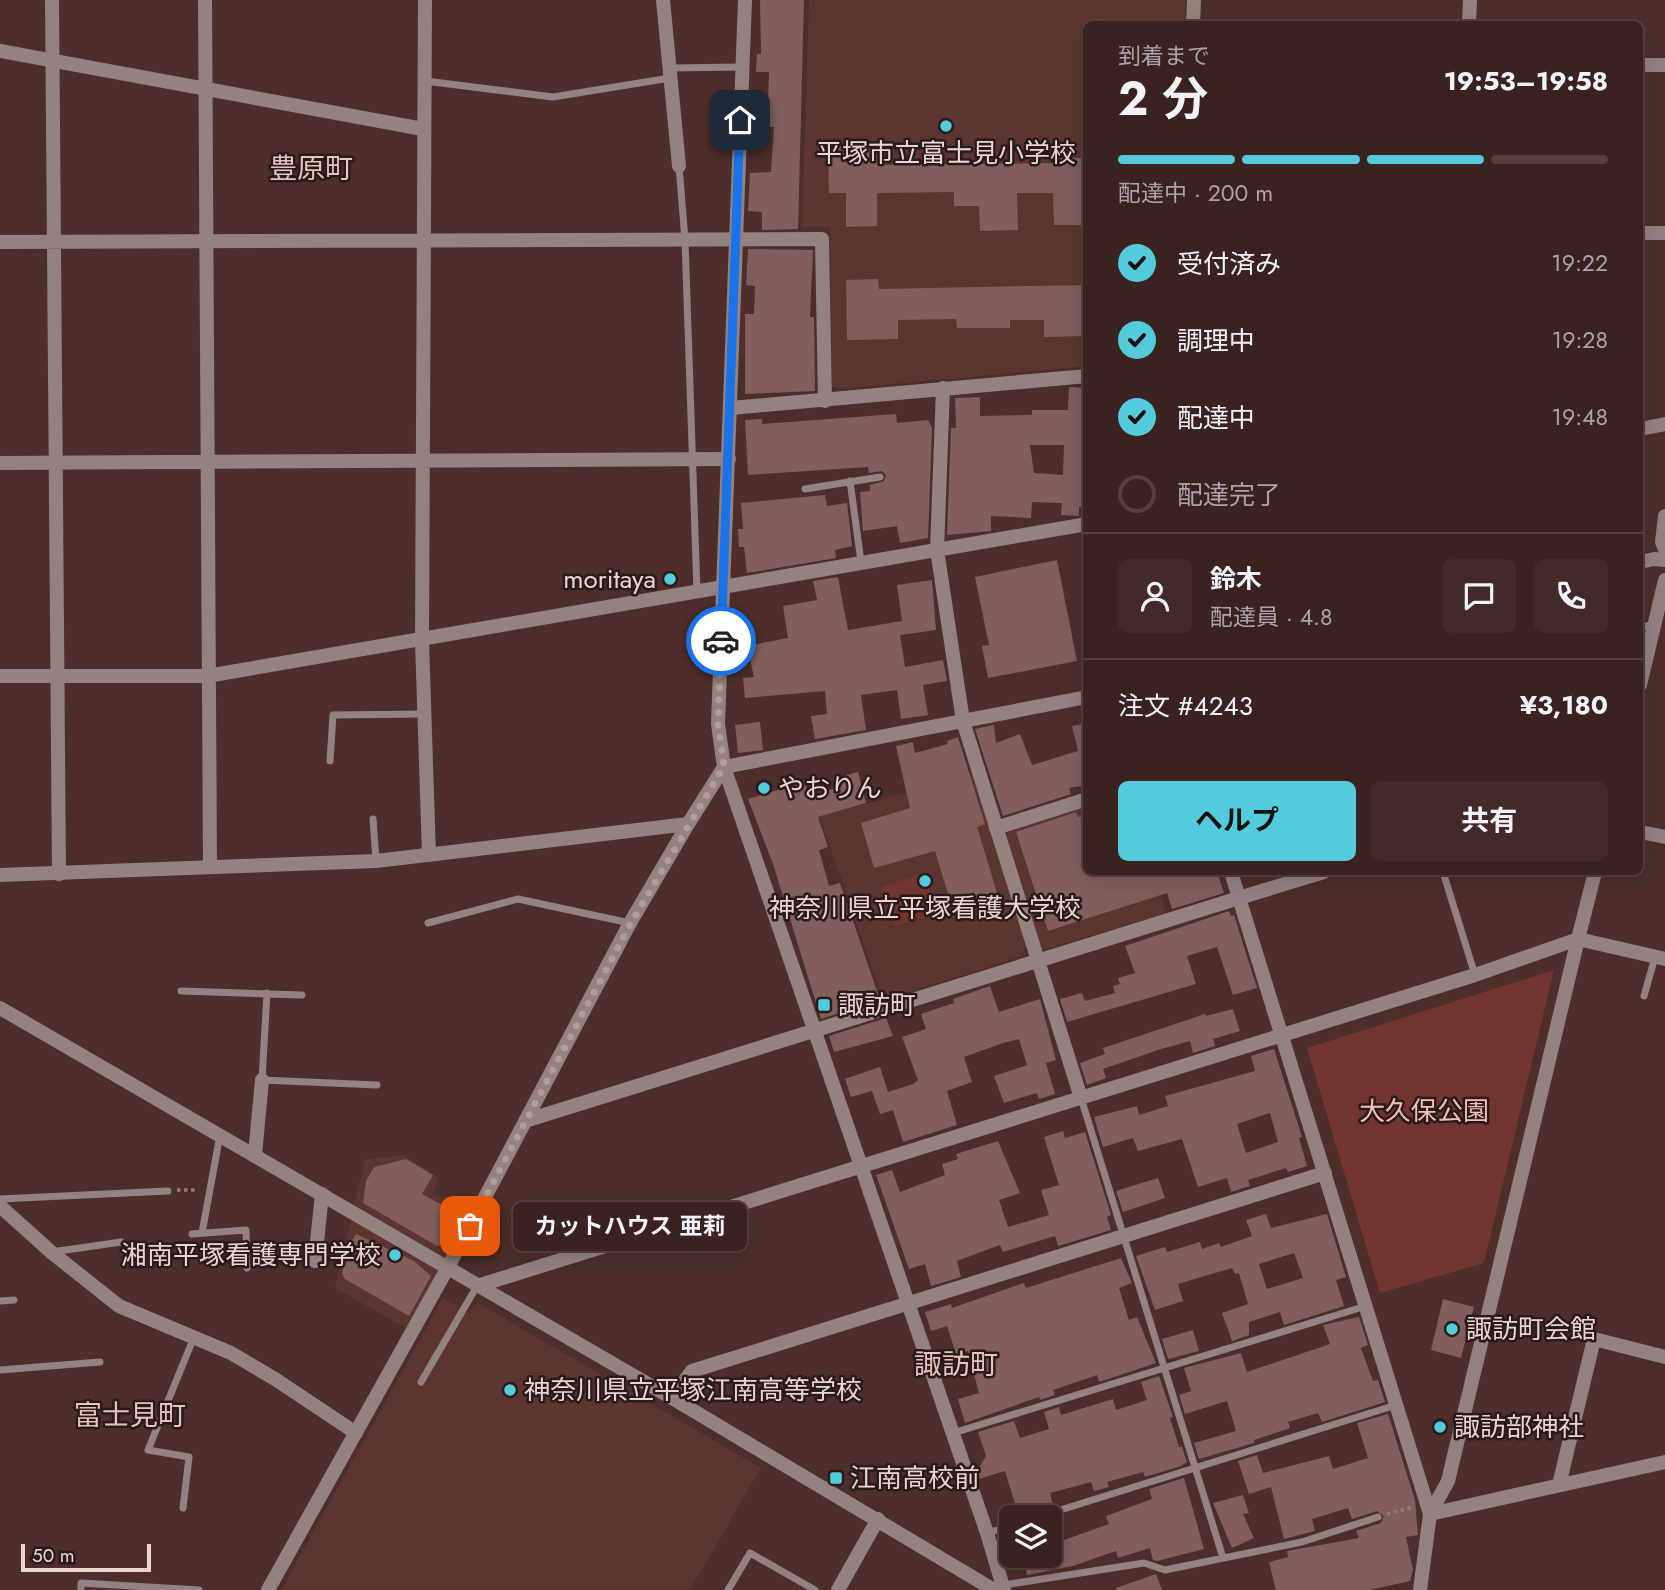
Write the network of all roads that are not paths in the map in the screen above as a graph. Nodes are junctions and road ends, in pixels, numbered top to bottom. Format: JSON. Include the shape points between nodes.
{"nodes":[{"id":1,"x":52,"y":0,"type":"edge"},
{"id":2,"x":205,"y":0,"type":"edge"},
{"id":3,"x":425,"y":0,"type":"edge"},
{"id":4,"x":663,"y":0,"type":"edge"},
{"id":5,"x":745,"y":0,"type":"edge"},
{"id":6,"x":1194,"y":0,"type":"edge"},
{"id":7,"x":1470,"y":0,"type":"edge"},
{"id":8,"x":1193,"y":21,"type":"edge"},
{"id":9,"x":1469,"y":21,"type":"edge"},
{"id":10,"x":0,"y":51,"type":"edge"},
{"id":11,"x":53,"y":61,"type":"junction"},
{"id":12,"x":1643,"y":65,"type":"edge"},
{"id":13,"x":1665,"y":65,"type":"edge"},
{"id":14,"x":742,"y":67,"type":"junction"},
{"id":15,"x":670,"y":73,"type":"junction"},
{"id":16,"x":425,"y":81,"type":"junction"},
{"id":17,"x":206,"y":89,"type":"junction"},
{"id":18,"x":423,"y":129,"type":"junction"},
{"id":19,"x":679,"y":166,"type":"joint"},
{"id":20,"x":1643,"y":233,"type":"edge"},
{"id":21,"x":1665,"y":233,"type":"edge"},
{"id":22,"x":736,"y":239,"type":"junction"},
{"id":23,"x":426,"y":240,"type":"junction"},
{"id":24,"x":685,"y":240,"type":"junction"},
{"id":25,"x":206,"y":241,"type":"junction"},
{"id":26,"x":0,"y":242,"type":"edge"},
{"id":27,"x":54,"y":242,"type":"junction"},
{"id":28,"x":1083,"y":376,"type":"edge"},
{"id":29,"x":943,"y":388,"type":"junction"},
{"id":30,"x":825,"y":401,"type":"junction"},
{"id":31,"x":731,"y":408,"type":"junction"},
{"id":32,"x":1665,"y":424,"type":"edge"},
{"id":33,"x":1643,"y":428,"type":"edge"},
{"id":34,"x":693,"y":459,"type":"junction"},
{"id":35,"x":729,"y":459,"type":"junction"},
{"id":36,"x":424,"y":460,"type":"junction"},
{"id":37,"x":207,"y":462,"type":"junction"},
{"id":38,"x":0,"y":463,"type":"edge"},
{"id":39,"x":56,"y":463,"type":"junction"},
{"id":40,"x":880,"y":477,"type":"dead end"},
{"id":41,"x":850,"y":481,"type":"junction"},
{"id":42,"x":805,"y":489,"type":"dead end"},
{"id":43,"x":1665,"y":516,"type":"edge"},
{"id":44,"x":1083,"y":525,"type":"edge"},
{"id":45,"x":1665,"y":549,"type":"edge"},
{"id":46,"x":937,"y":550,"type":"junction"},
{"id":47,"x":1665,"y":560,"type":"edge"},
{"id":48,"x":1643,"y":561,"type":"edge"},
{"id":49,"x":861,"y":563,"type":"junction"},
{"id":50,"x":1665,"y":580,"type":"edge"},
{"id":51,"x":722,"y":589,"type":"junction"},
{"id":52,"x":697,"y":592,"type":"junction"},
{"id":53,"x":1647,"y":626,"type":"edge"},
{"id":54,"x":422,"y":641,"type":"junction"},
{"id":55,"x":1643,"y":660,"type":"edge"},
{"id":56,"x":0,"y":676,"type":"edge"},
{"id":57,"x":58,"y":676,"type":"junction"},
{"id":58,"x":207,"y":676,"type":"junction"},
{"id":59,"x":1083,"y":698,"type":"edge"},
{"id":60,"x":425,"y":714,"type":"junction"},
{"id":61,"x":963,"y":721,"type":"junction"},
{"id":62,"x":330,"y":761,"type":"dead end"},
{"id":63,"x":724,"y":766,"type":"junction"},
{"id":64,"x":1083,"y":800,"type":"edge"},
{"id":65,"x":373,"y":819,"type":"dead end"},
{"id":66,"x":688,"y":824,"type":"junction"},
{"id":67,"x":996,"y":828,"type":"junction"},
{"id":68,"x":1643,"y":833,"type":"edge"},
{"id":69,"x":1665,"y":837,"type":"edge"},
{"id":70,"x":429,"y":855,"type":"junction"},
{"id":71,"x":376,"y":861,"type":"junction"},
{"id":72,"x":210,"y":867,"type":"junction"},
{"id":73,"x":59,"y":874,"type":"junction"},
{"id":74,"x":0,"y":875,"type":"edge"},
{"id":75,"x":1232,"y":875,"type":"edge"},
{"id":76,"x":1314,"y":875,"type":"edge"},
{"id":77,"x":1444,"y":875,"type":"edge"},
{"id":78,"x":1594,"y":875,"type":"edge"},
{"id":79,"x":1239,"y":898,"type":"junction"},
{"id":80,"x":428,"y":923,"type":"dead end"},
{"id":81,"x":631,"y":923,"type":"junction"},
{"id":82,"x":1578,"y":939,"type":"junction"},
{"id":83,"x":1660,"y":958,"type":"edge"},
{"id":84,"x":1037,"y":960,"type":"junction"},
{"id":85,"x":1475,"y":975,"type":"junction"},
{"id":86,"x":181,"y":991,"type":"dead end"},
{"id":87,"x":267,"y":993,"type":"junction"},
{"id":88,"x":302,"y":995,"type":"dead end"},
{"id":89,"x":1644,"y":996,"type":"dead end"},
{"id":90,"x":0,"y":1009,"type":"edge"},
{"id":91,"x":815,"y":1029,"type":"junction"},
{"id":92,"x":1283,"y":1035,"type":"junction"},
{"id":93,"x":262,"y":1080,"type":"junction"},
{"id":94,"x":377,"y":1084,"type":"dead end"},
{"id":95,"x":1081,"y":1098,"type":"junction"},
{"id":96,"x":528,"y":1120,"type":"junction"},
{"id":97,"x":220,"y":1135,"type":"junction"},
{"id":98,"x":255,"y":1155,"type":"junction"},
{"id":99,"x":862,"y":1166,"type":"junction"},
{"id":100,"x":1325,"y":1172,"type":"junction"},
{"id":101,"x":168,"y":1191,"type":"road end"},
{"id":102,"x":322,"y":1195,"type":"junction"},
{"id":103,"x":0,"y":1199,"type":"edge"},
{"id":104,"x":0,"y":1206,"type":"edge"},
{"id":105,"x":202,"y":1233,"type":"junction"},
{"id":106,"x":192,"y":1234,"type":"dead end"},
{"id":107,"x":1124,"y":1236,"type":"junction"},
{"id":108,"x":121,"y":1242,"type":"dead end"},
{"id":109,"x":51,"y":1252,"type":"junction"},
{"id":110,"x":315,"y":1261,"type":"dead end"},
{"id":111,"x":247,"y":1268,"type":"dead end"},
{"id":112,"x":447,"y":1269,"type":"junction"},
{"id":113,"x":477,"y":1286,"type":"junction"},
{"id":114,"x":14,"y":1300,"type":"dead end"},
{"id":115,"x":0,"y":1301,"type":"edge"},
{"id":116,"x":908,"y":1302,"type":"junction"},
{"id":117,"x":1366,"y":1306,"type":"junction"},
{"id":118,"x":194,"y":1337,"type":"junction"},
{"id":119,"x":1665,"y":1357,"type":"edge"},
{"id":120,"x":100,"y":1362,"type":"dead end"},
{"id":121,"x":1166,"y":1368,"type":"junction"},
{"id":122,"x":0,"y":1370,"type":"edge"},
{"id":123,"x":421,"y":1382,"type":"dead end"},
{"id":124,"x":672,"y":1398,"type":"junction"},
{"id":125,"x":1396,"y":1405,"type":"junction"},
{"id":126,"x":356,"y":1433,"type":"junction"},
{"id":127,"x":953,"y":1433,"type":"junction"},
{"id":128,"x":1665,"y":1462,"type":"edge"},
{"id":129,"x":1196,"y":1468,"type":"junction"},
{"id":130,"x":1559,"y":1485,"type":"junction"},
{"id":131,"x":183,"y":1508,"type":"dead end"},
{"id":132,"x":1429,"y":1508,"type":"junction"},
{"id":133,"x":1062,"y":1510,"type":"edge"},
{"id":134,"x":1378,"y":1517,"type":"road end"},
{"id":135,"x":878,"y":1519,"type":"junction"},
{"id":136,"x":999,"y":1530,"type":"edge"},
{"id":137,"x":987,"y":1533,"type":"junction"},
{"id":138,"x":1223,"y":1558,"type":"junction"},
{"id":139,"x":1000,"y":1588,"type":"edge"},
{"id":140,"x":1417,"y":1589,"type":"edge"},
{"id":141,"x":81,"y":1590,"type":"edge"},
{"id":142,"x":199,"y":1590,"type":"edge"},
{"id":143,"x":268,"y":1590,"type":"edge"},
{"id":144,"x":728,"y":1590,"type":"edge"},
{"id":145,"x":815,"y":1590,"type":"edge"},
{"id":146,"x":838,"y":1590,"type":"edge"}],
"edges":[{"from":1,"to":11,"type":"street"},
{"from":2,"to":17,"type":"street"},
{"from":3,"to":16,"type":"street"},
{"from":4,"to":15,"type":"street"},
{"from":5,"to":14,"type":"street"},
{"from":6,"to":8,"type":"street"},
{"from":7,"to":9,"type":"street"},
{"from":10,"to":11,"type":"street"},
{"from":11,"to":17,"type":"street"},
{"from":11,"to":27,"type":"street"},
{"from":12,"to":13,"type":"street"},
{"from":14,"to":15,"type":"lane"},
{"from":14,"to":22,"type":"street"},
{"from":15,"to":16,"type":"lane","via":[[553,97]]},
{"from":15,"to":19,"type":"street"},
{"from":16,"to":18,"type":"street"},
{"from":17,"to":18,"type":"street"},
{"from":17,"to":25,"type":"street"},
{"from":18,"to":23,"type":"street"},
{"from":19,"to":24,"type":"lane"},
{"from":20,"to":21,"type":"street"},
{"from":22,"to":24,"type":"street"},
{"from":22,"to":30,"type":"street","via":[[822,239]]},
{"from":22,"to":31,"type":"street"},
{"from":23,"to":24,"type":"street"},
{"from":23,"to":25,"type":"street"},
{"from":23,"to":36,"type":"street"},
{"from":24,"to":34,"type":"lane"},
{"from":25,"to":27,"type":"street"},
{"from":25,"to":37,"type":"street"},
{"from":26,"to":27,"type":"street"},
{"from":27,"to":39,"type":"street"},
{"from":28,"to":29,"type":"street"},
{"from":29,"to":30,"type":"street"},
{"from":29,"to":46,"type":"street"},
{"from":30,"to":31,"type":"street"},
{"from":31,"to":35,"type":"street"},
{"from":32,"to":33,"type":"street"},
{"from":34,"to":35,"type":"street"},
{"from":34,"to":36,"type":"street"},
{"from":34,"to":52,"type":"lane"},
{"from":35,"to":51,"type":"street"},
{"from":36,"to":37,"type":"street"},
{"from":36,"to":54,"type":"street"},
{"from":37,"to":39,"type":"street"},
{"from":37,"to":58,"type":"street"},
{"from":38,"to":39,"type":"street"},
{"from":39,"to":57,"type":"street"},
{"from":40,"to":41,"type":"lane"},
{"from":41,"to":42,"type":"lane"},
{"from":41,"to":49,"type":"lane"},
{"from":43,"to":45,"type":"street"},
{"from":44,"to":46,"type":"street"},
{"from":46,"to":49,"type":"street"},
{"from":46,"to":61,"type":"street"},
{"from":47,"to":48,"type":"street"},
{"from":49,"to":51,"type":"street"},
{"from":50,"to":53,"type":"street"},
{"from":51,"to":52,"type":"street"},
{"from":51,"to":63,"type":"street","via":[[718,724]]},
{"from":52,"to":54,"type":"street"},
{"from":53,"to":55,"type":"street"},
{"from":54,"to":58,"type":"street"},
{"from":54,"to":60,"type":"street"},
{"from":56,"to":57,"type":"street"},
{"from":57,"to":58,"type":"street"},
{"from":57,"to":73,"type":"street"},
{"from":58,"to":72,"type":"street"},
{"from":59,"to":61,"type":"street"},
{"from":60,"to":62,"type":"lane","via":[[333,715]]},
{"from":60,"to":70,"type":"street"},
{"from":61,"to":63,"type":"street"},
{"from":61,"to":67,"type":"street"},
{"from":63,"to":66,"type":"street"},
{"from":63,"to":91,"type":"street"},
{"from":64,"to":67,"type":"street"},
{"from":65,"to":71,"type":"lane"},
{"from":66,"to":70,"type":"street"},
{"from":66,"to":81,"type":"street"},
{"from":67,"to":84,"type":"street"},
{"from":68,"to":69,"type":"street"},
{"from":70,"to":71,"type":"street"},
{"from":71,"to":72,"type":"street"},
{"from":72,"to":73,"type":"street"},
{"from":73,"to":74,"type":"street"},
{"from":75,"to":79,"type":"street"},
{"from":76,"to":79,"type":"street"},
{"from":77,"to":85,"type":"lane"},
{"from":78,"to":82,"type":"street"},
{"from":79,"to":84,"type":"street"},
{"from":79,"to":92,"type":"street"},
{"from":80,"to":81,"type":"lane","via":[[518,899]]},
{"from":81,"to":96,"type":"street"},
{"from":82,"to":83,"type":"street"},
{"from":82,"to":85,"type":"street"},
{"from":82,"to":132,"type":"street","via":[[1448,1481]]},
{"from":83,"to":89,"type":"lane"},
{"from":84,"to":91,"type":"street"},
{"from":84,"to":95,"type":"street"},
{"from":85,"to":92,"type":"street"},
{"from":86,"to":87,"type":"lane"},
{"from":87,"to":88,"type":"lane"},
{"from":87,"to":93,"type":"lane"},
{"from":90,"to":97,"type":"street"},
{"from":91,"to":96,"type":"street"},
{"from":91,"to":99,"type":"street"},
{"from":92,"to":95,"type":"street"},
{"from":92,"to":100,"type":"street"},
{"from":93,"to":94,"type":"lane"},
{"from":93,"to":98,"type":"street"},
{"from":95,"to":99,"type":"street"},
{"from":95,"to":107,"type":"lane"},
{"from":96,"to":112,"type":"street"},
{"from":97,"to":98,"type":"street"},
{"from":97,"to":105,"type":"lane"},
{"from":98,"to":102,"type":"street"},
{"from":99,"to":113,"type":"street"},
{"from":99,"to":116,"type":"street"},
{"from":100,"to":107,"type":"street"},
{"from":100,"to":117,"type":"street"},
{"from":101,"to":103,"type":"lane"},
{"from":102,"to":110,"type":"street"},
{"from":102,"to":112,"type":"street"},
{"from":104,"to":109,"type":"street"},
{"from":105,"to":106,"type":"lane"},
{"from":105,"to":111,"type":"lane","via":[[246,1230]]},
{"from":107,"to":116,"type":"street"},
{"from":107,"to":121,"type":"lane"},
{"from":108,"to":109,"type":"lane"},
{"from":109,"to":118,"type":"street","via":[[119,1306]]},
{"from":112,"to":113,"type":"street"},
{"from":112,"to":126,"type":"street"},
{"from":113,"to":123,"type":"lane"},
{"from":113,"to":124,"type":"street"},
{"from":114,"to":115,"type":"lane"},
{"from":116,"to":124,"type":"street","via":[[692,1371]]},
{"from":116,"to":127,"type":"street"},
{"from":117,"to":121,"type":"lane"},
{"from":117,"to":125,"type":"street"},
{"from":118,"to":126,"type":"street","via":[[275,1379]]},
{"from":118,"to":131,"type":"lane","via":[[148,1450],[189,1457]]},
{"from":119,"to":130,"type":"street","via":[[1594,1339]]},
{"from":120,"to":122,"type":"lane"},
{"from":121,"to":127,"type":"lane"},
{"from":121,"to":129,"type":"lane"},
{"from":124,"to":135,"type":"street"},
{"from":125,"to":129,"type":"lane"},
{"from":125,"to":132,"type":"street"},
{"from":126,"to":143,"type":"street"},
{"from":127,"to":137,"type":"street"},
{"from":128,"to":130,"type":"street"},
{"from":129,"to":133,"type":"lane"},
{"from":129,"to":138,"type":"lane"},
{"from":130,"to":132,"type":"street"},
{"from":132,"to":140,"type":"street"},
{"from":134,"to":138,"type":"lane","via":[[1302,1542]]},
{"from":135,"to":139,"type":"street"},
{"from":135,"to":146,"type":"street"},
{"from":136,"to":137,"type":"lane"},
{"from":137,"to":139,"type":"street"},
{"from":138,"to":139,"type":"lane","via":[[1165,1570],[1144,1563]]},
{"from":141,"to":142,"type":"lane","via":[[81,1583]]},
{"from":144,"to":145,"type":"lane","via":[[750,1553]]}]}
